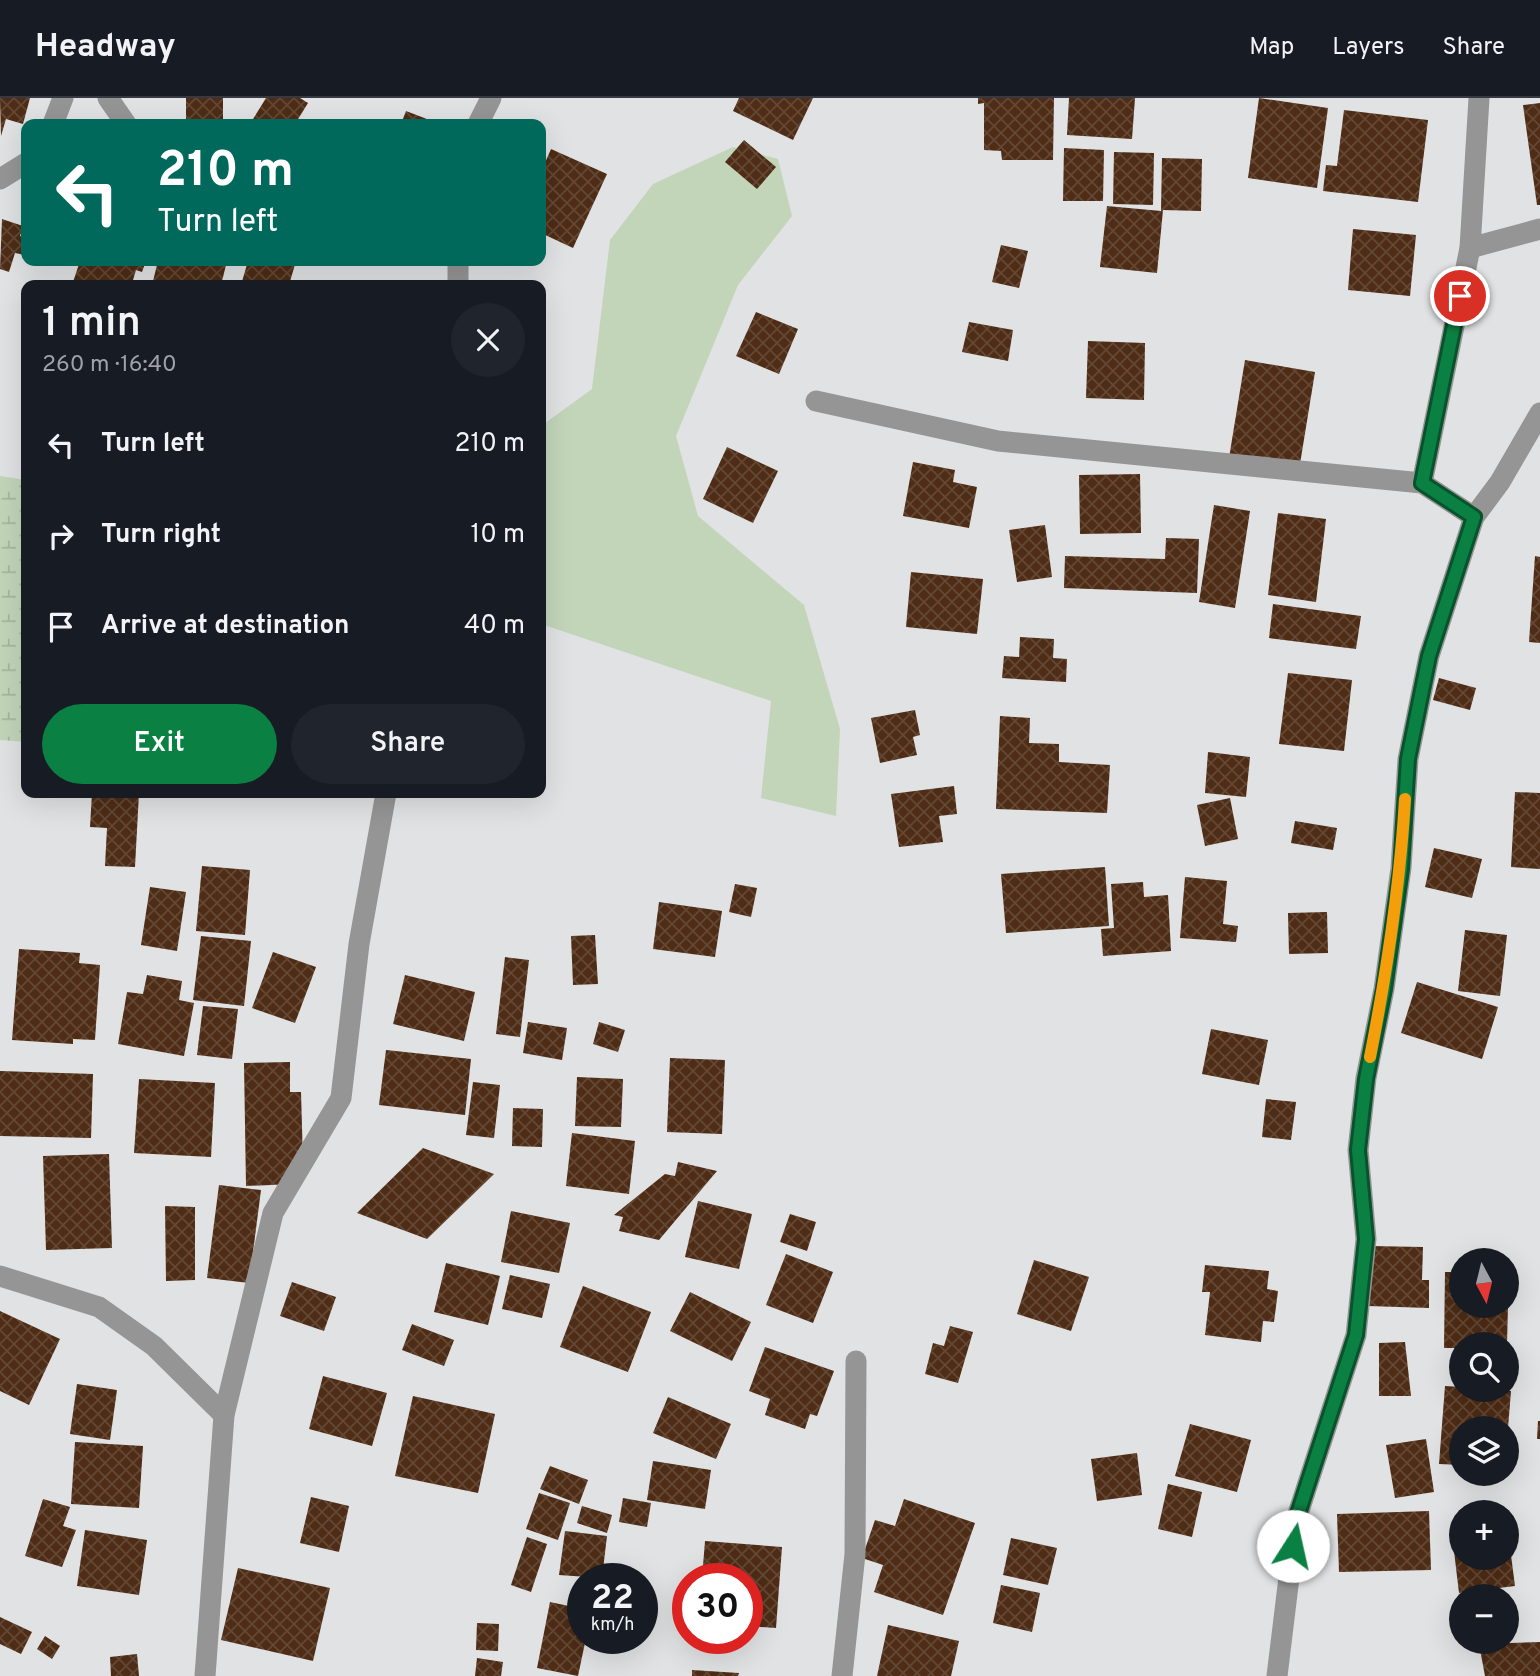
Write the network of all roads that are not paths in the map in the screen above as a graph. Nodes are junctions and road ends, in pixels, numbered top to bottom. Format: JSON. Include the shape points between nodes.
{"nodes":[{"id":1,"x":63,"y":98,"type":"edge"},
{"id":2,"x":108,"y":98,"type":"edge"},
{"id":3,"x":491,"y":98,"type":"edge"},
{"id":4,"x":1479,"y":98,"type":"edge"},
{"id":5,"x":55,"y":119,"type":"edge"},
{"id":6,"x":122,"y":119,"type":"edge"},
{"id":7,"x":480,"y":119,"type":"edge"},
{"id":8,"x":21,"y":166,"type":"edge"},
{"id":9,"x":0,"y":179,"type":"edge"},
{"id":10,"x":1540,"y":229,"type":"edge"},
{"id":11,"x":1470,"y":248,"type":"junction"},
{"id":12,"x":816,"y":401,"type":"dead end"},
{"id":13,"x":1540,"y":414,"type":"edge"},
{"id":14,"x":1422,"y":483,"type":"junction"},
{"id":15,"x":1474,"y":517,"type":"junction"},
{"id":16,"x":385,"y":798,"type":"edge"},
{"id":17,"x":0,"y":1276,"type":"edge"},
{"id":18,"x":856,"y":1361,"type":"dead end"},
{"id":19,"x":224,"y":1415,"type":"junction"},
{"id":20,"x":205,"y":1676,"type":"edge"},
{"id":21,"x":842,"y":1676,"type":"edge"},
{"id":22,"x":1277,"y":1676,"type":"edge"}],
"edges":[{"from":1,"to":5,"type":"street"},
{"from":2,"to":6,"type":"street"},
{"from":3,"to":7,"type":"street"},
{"from":4,"to":11,"type":"street"},
{"from":8,"to":9,"type":"street"},
{"from":10,"to":11,"type":"street"},
{"from":11,"to":14,"type":"street"},
{"from":12,"to":14,"type":"street","via":[[998,441]]},
{"from":13,"to":15,"type":"street"},
{"from":14,"to":15,"type":"street"},
{"from":15,"to":22,"type":"street","via":[[1429,656],[1408,759],[1401,869],[1358,1150],[1366,1239],[1356,1335],[1296,1520]]},
{"from":16,"to":19,"type":"street","via":[[359,944],[341,1098],[273,1213]]},
{"from":17,"to":19,"type":"street","via":[[99,1307],[154,1346]]},
{"from":18,"to":21,"type":"street","via":[[855,1554]]},
{"from":19,"to":20,"type":"street"}]}
